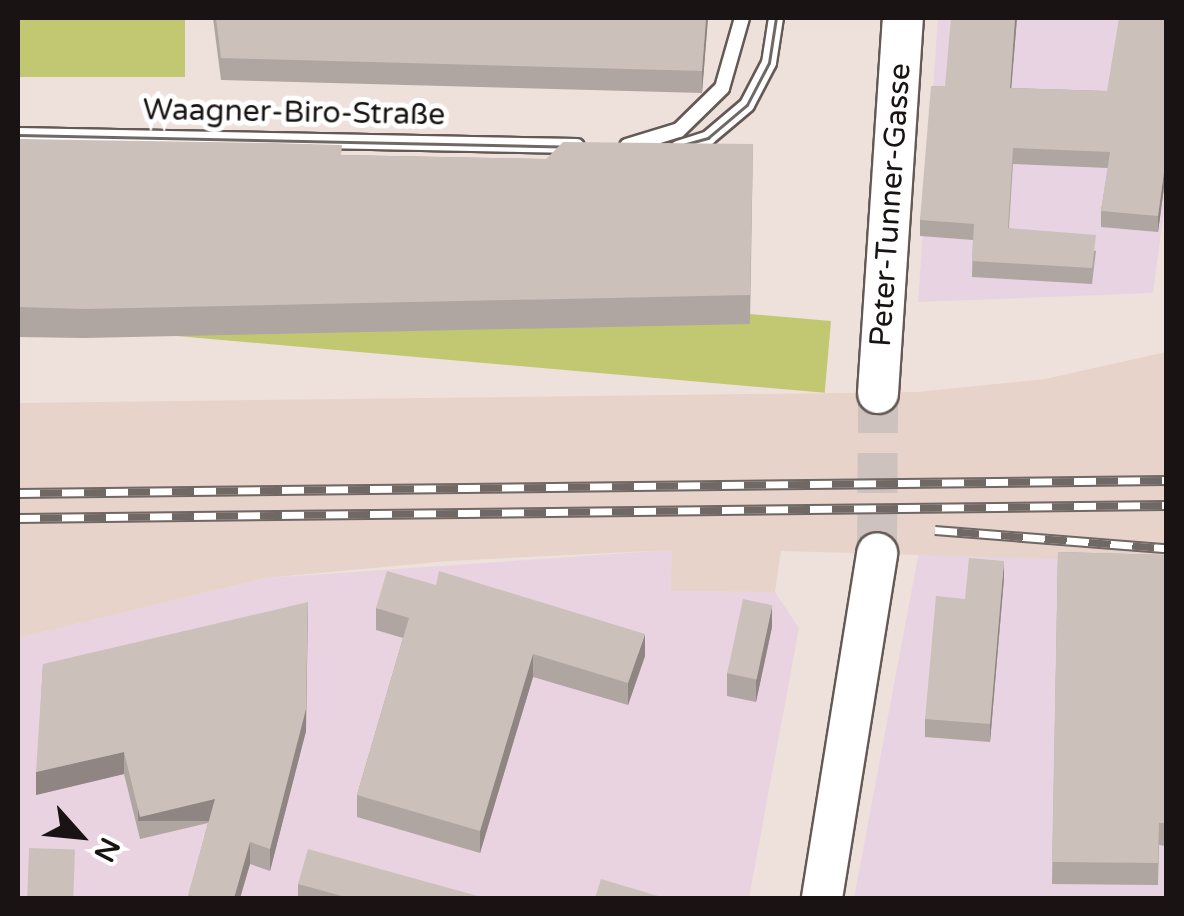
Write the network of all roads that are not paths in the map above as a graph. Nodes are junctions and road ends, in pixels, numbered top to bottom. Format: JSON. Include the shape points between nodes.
{"nodes":[{"id":1,"x":742,"y":18,"type":"edge"},
{"id":2,"x":776,"y":18,"type":"edge"},
{"id":3,"x":903,"y":18,"type":"edge"},
{"id":4,"x":18,"y":135,"type":"edge"},
{"id":5,"x":605,"y":148,"type":"junction"},
{"id":6,"x":878,"y":393,"type":"tunnel mouth"},
{"id":7,"x":876,"y":553,"type":"tunnel mouth"},
{"id":8,"x":822,"y":898,"type":"edge"}],
"edges":[{"from":1,"to":5,"type":"lane","via":[[736,64],[700,113]]},
{"from":2,"to":5,"type":"lane","name":"Waagner-Biro-Straße","via":[[760,84],[732,122],[682,147]]},
{"from":3,"to":6,"type":"main road","name":"Peter-Tunner-Gasse"},
{"from":4,"to":5,"type":"lane","name":"Waagner-Biro-Straße"},
{"from":7,"to":8,"type":"main road"}]}
